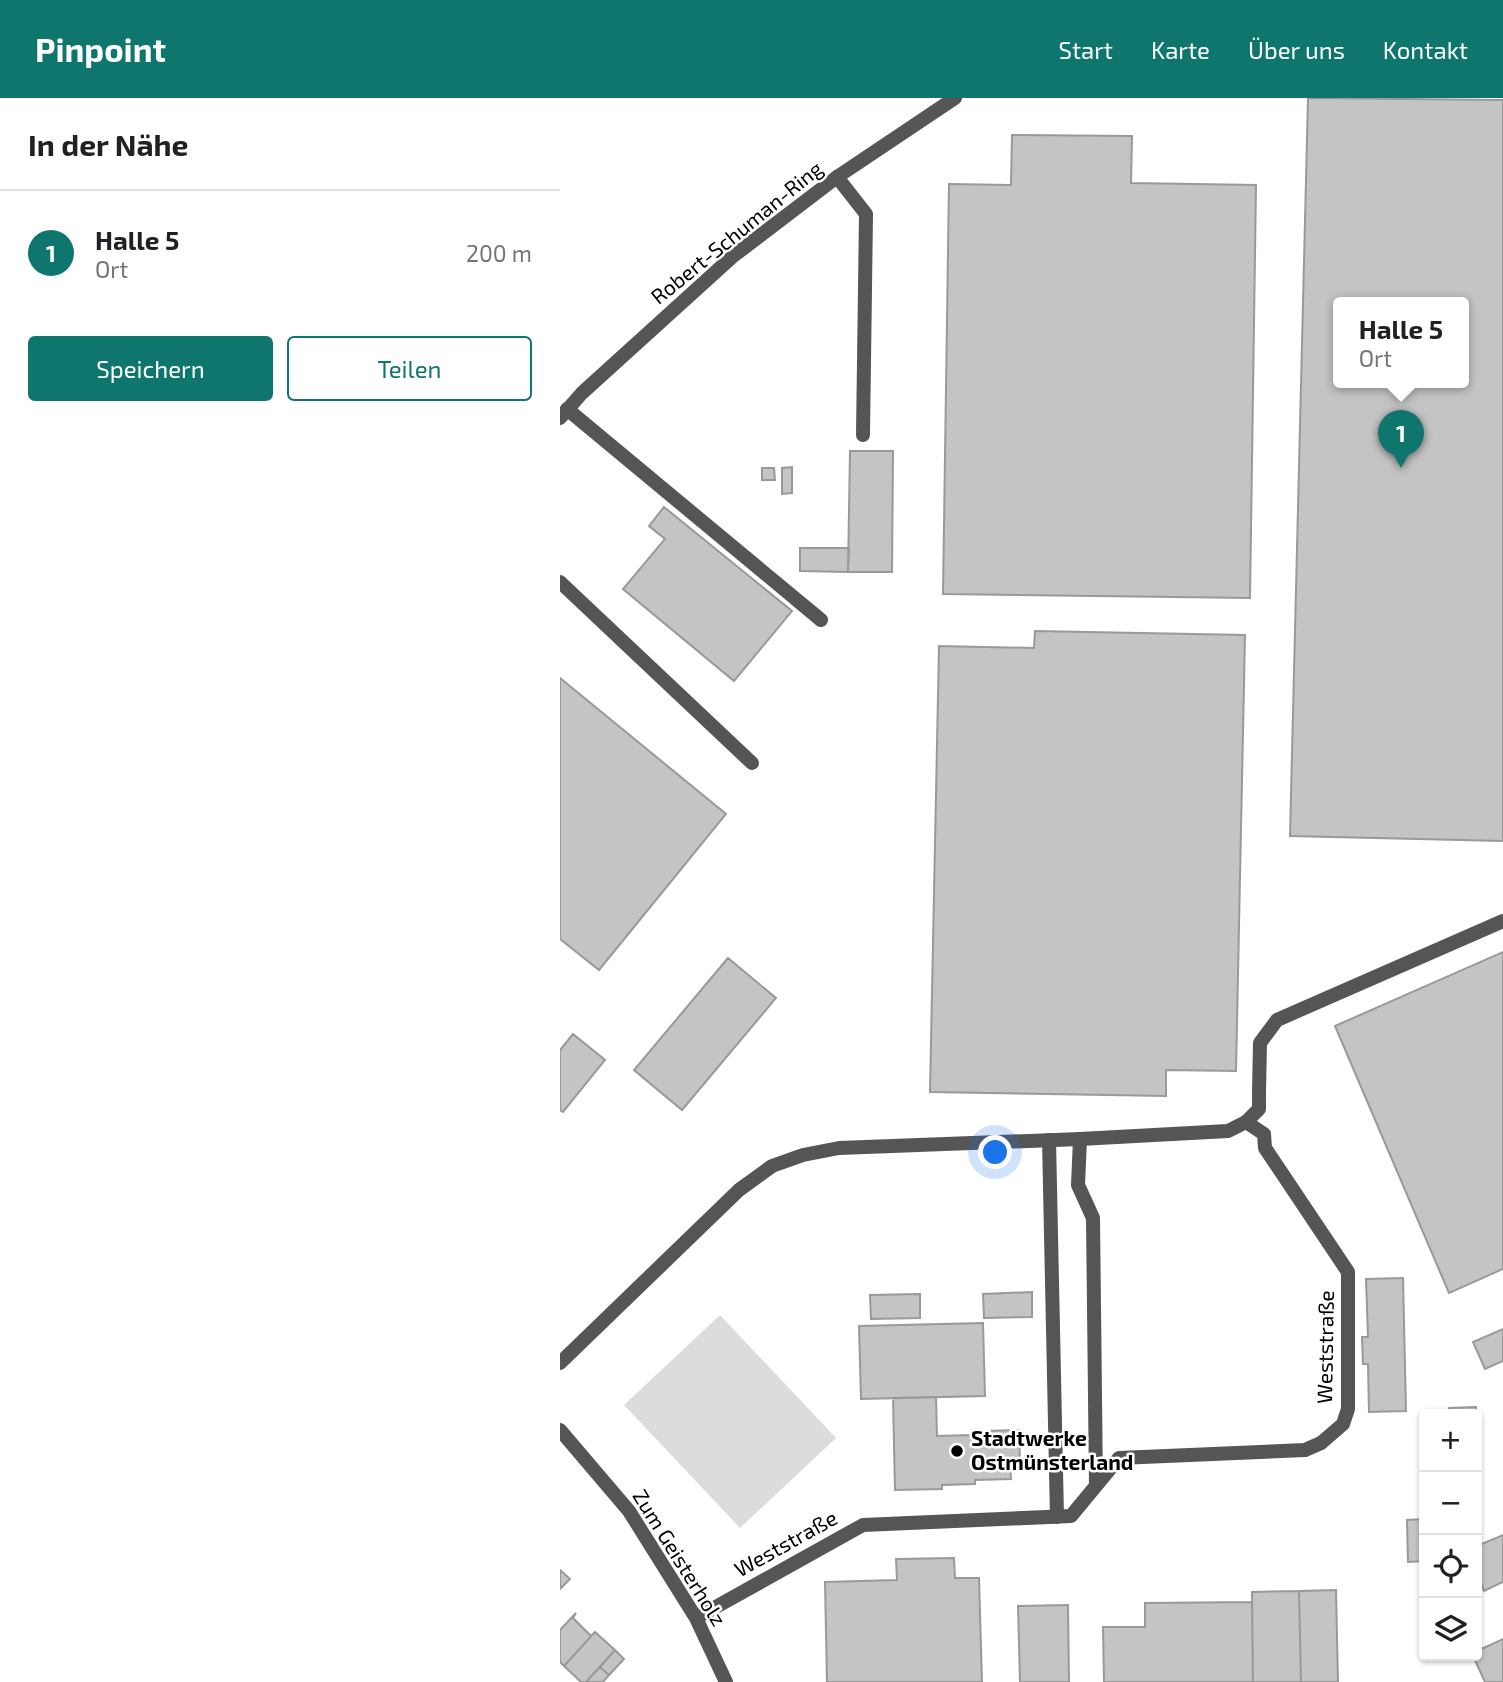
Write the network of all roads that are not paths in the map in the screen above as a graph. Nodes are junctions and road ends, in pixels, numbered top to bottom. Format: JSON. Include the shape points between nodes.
{"nodes":[{"id":1,"x":955,"y":98,"type":"edge"},
{"id":2,"x":837,"y":177,"type":"junction"},
{"id":3,"x":564,"y":413,"type":"edge"},
{"id":4,"x":863,"y":435,"type":"dead end"},
{"id":5,"x":560,"y":582,"type":"edge"},
{"id":6,"x":821,"y":620,"type":"dead end"},
{"id":7,"x":752,"y":763,"type":"dead end"},
{"id":8,"x":1503,"y":921,"type":"edge"},
{"id":9,"x":1246,"y":1122,"type":"junction"},
{"id":10,"x":1080,"y":1139,"type":"junction"},
{"id":11,"x":1049,"y":1140,"type":"junction"},
{"id":12,"x":560,"y":1363,"type":"edge"},
{"id":13,"x":560,"y":1430,"type":"edge"},
{"id":14,"x":1096,"y":1485,"type":"junction"},
{"id":15,"x":1057,"y":1517,"type":"junction"},
{"id":16,"x":696,"y":1618,"type":"junction"},
{"id":17,"x":726,"y":1682,"type":"edge"}],
"edges":[{"from":1,"to":2,"type":"street","name":"Robert-Schuman-Ring"},
{"from":2,"to":3,"type":"street","name":"Robert-Schuman-Ring","via":[[733,257]]},
{"from":2,"to":4,"type":"street","via":[[866,214]]},
{"from":3,"to":6,"type":"street"},
{"from":5,"to":7,"type":"street"},
{"from":8,"to":9,"type":"street","via":[[1277,1020],[1260,1043],[1259,1109]]},
{"from":9,"to":10,"type":"street","via":[[1228,1131]]},
{"from":9,"to":14,"type":"street","name":"Weststraße","via":[[1264,1134],[1265,1148],[1348,1272],[1349,1409],[1343,1424],[1305,1450],[1119,1458]]},
{"from":10,"to":11,"type":"street"},
{"from":10,"to":14,"type":"street","via":[[1078,1185],[1093,1218]]},
{"from":11,"to":12,"type":"street","via":[[839,1148],[772,1166],[739,1189]]},
{"from":11,"to":15,"type":"street"},
{"from":13,"to":16,"type":"street","name":"Zum Geisterholz","via":[[629,1511]]},
{"from":14,"to":15,"type":"street","name":"Weststraße","via":[[1071,1516]]},
{"from":15,"to":16,"type":"street","name":"Weststraße","via":[[863,1525]]},
{"from":16,"to":17,"type":"street","name":"Zum Geisterholz"}]}
